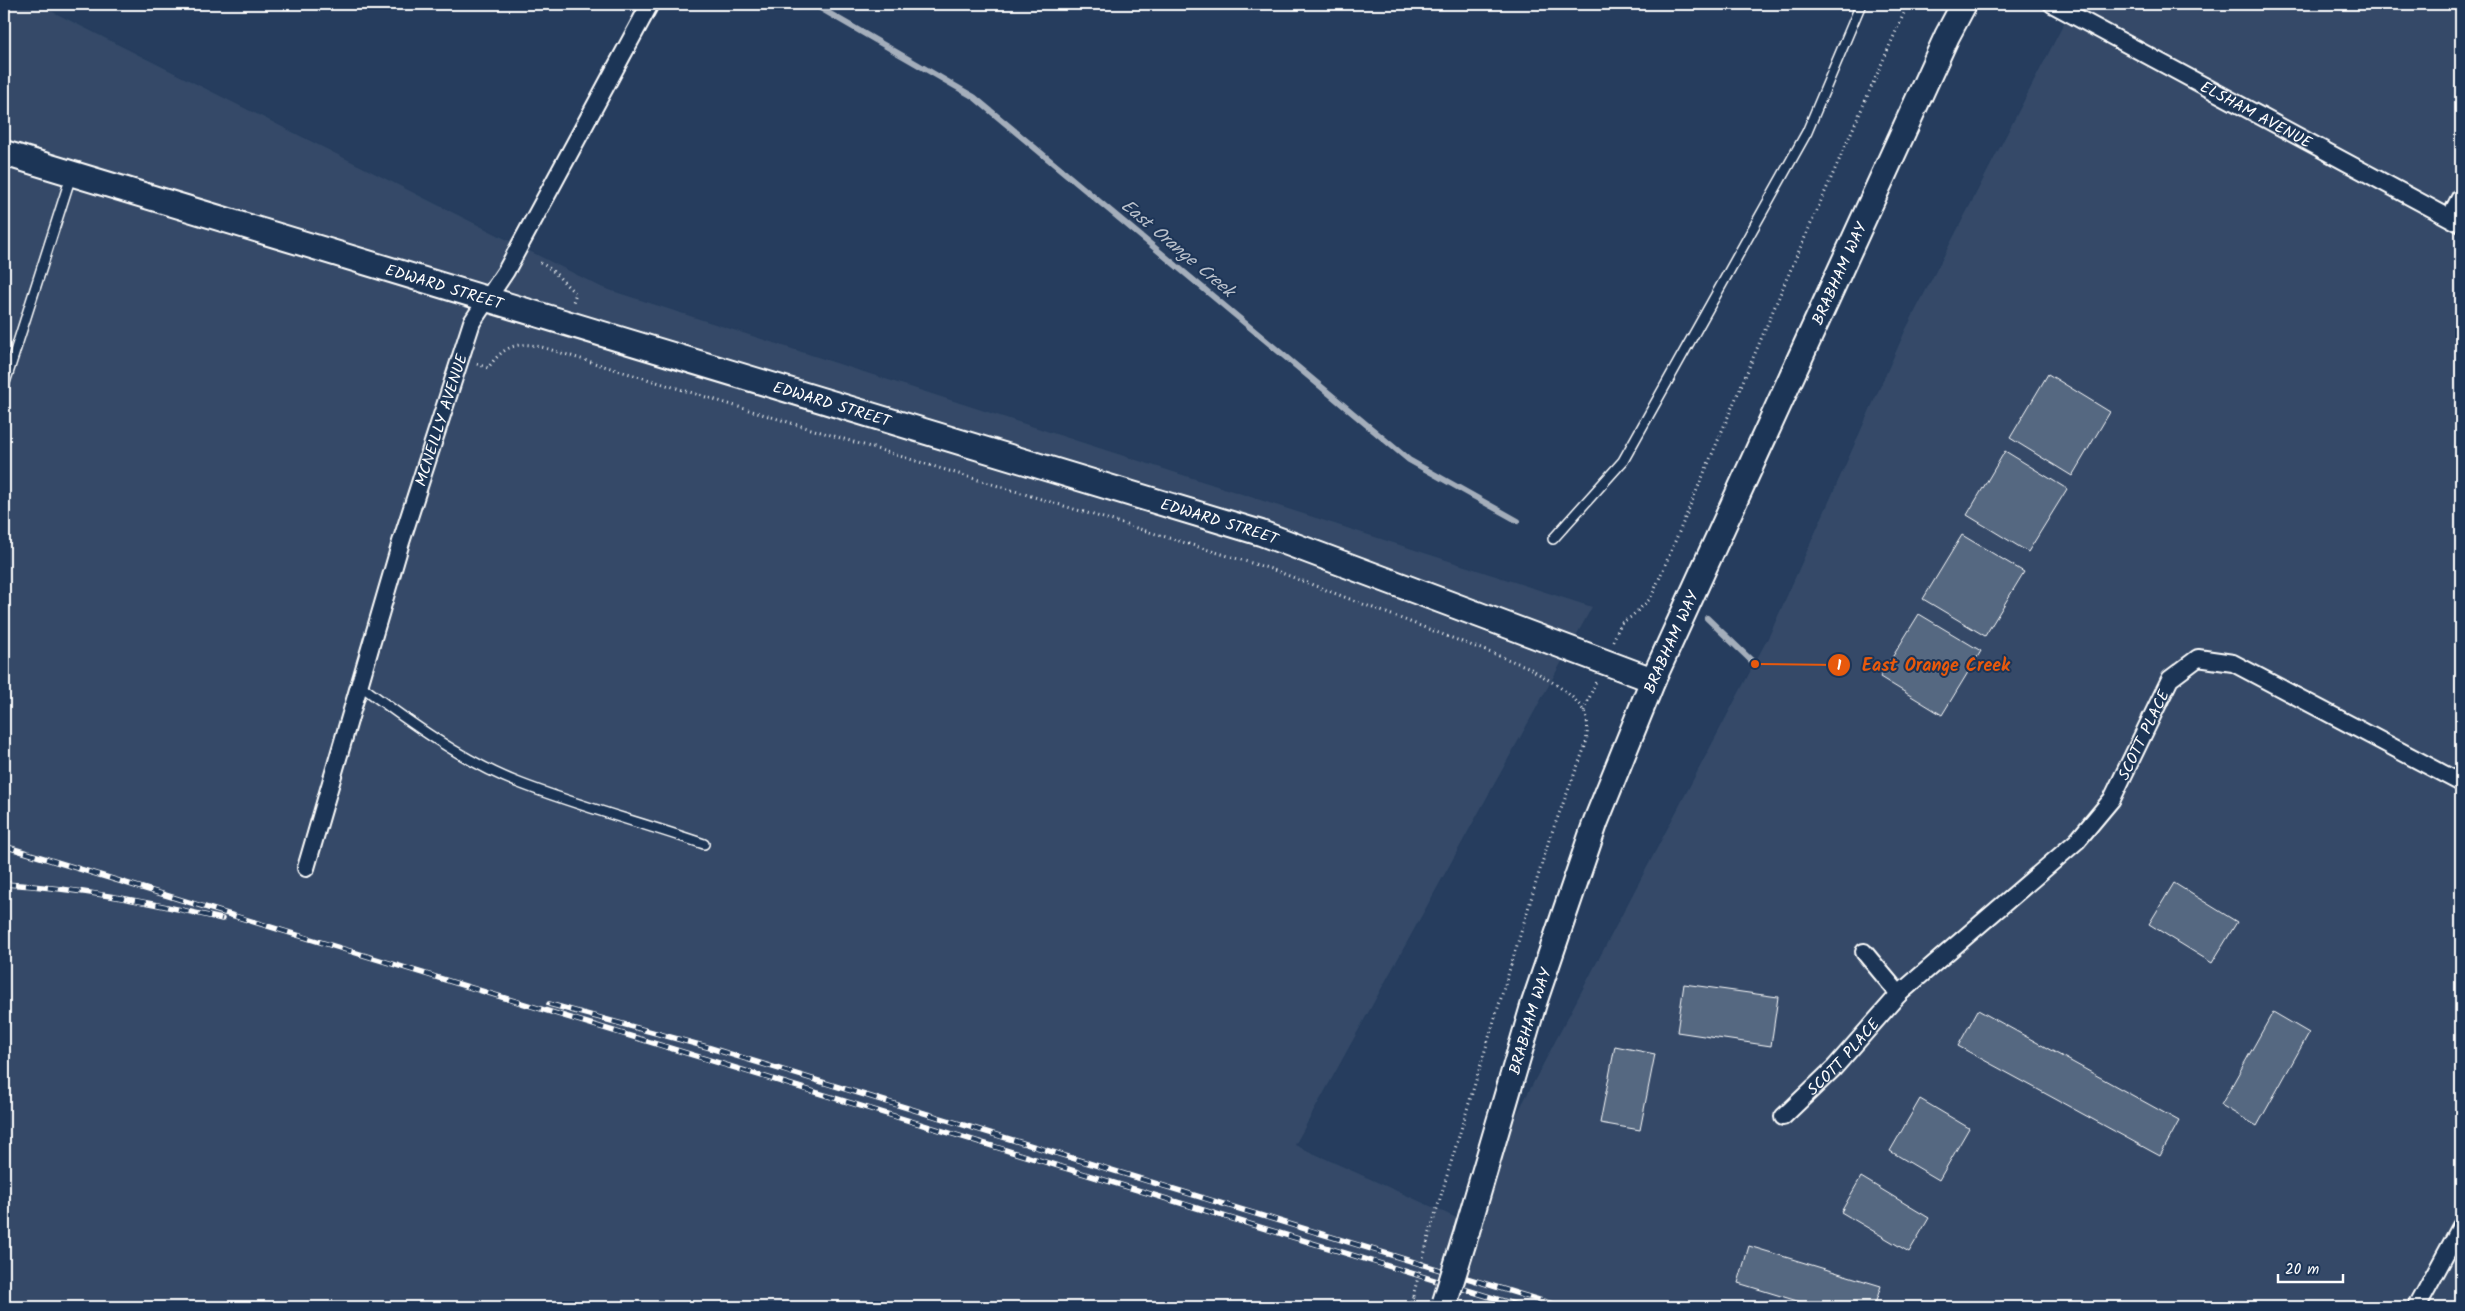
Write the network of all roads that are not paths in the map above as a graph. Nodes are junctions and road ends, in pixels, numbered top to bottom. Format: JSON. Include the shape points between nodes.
{"nodes":[{"id":1,"x":650,"y":4,"type":"edge"},
{"id":2,"x":1861,"y":4,"type":"edge"},
{"id":3,"x":1964,"y":4,"type":"edge"},
{"id":4,"x":2052,"y":4,"type":"edge"},
{"id":5,"x":4,"y":152,"type":"edge"},
{"id":6,"x":72,"y":173,"type":"junction"},
{"id":7,"x":2461,"y":196,"type":"edge"},
{"id":8,"x":2455,"y":220,"type":"edge"},
{"id":9,"x":487,"y":300,"type":"junction"},
{"id":10,"x":4,"y":386,"type":"edge"},
{"id":11,"x":1553,"y":539,"type":"dead end"},
{"id":12,"x":1653,"y":680,"type":"junction"},
{"id":13,"x":360,"y":685,"type":"junction"},
{"id":14,"x":2461,"y":783,"type":"edge"},
{"id":15,"x":704,"y":844,"type":"dead end"},
{"id":16,"x":306,"y":868,"type":"dead end"},
{"id":17,"x":1864,"y":952,"type":"dead end"},
{"id":18,"x":1899,"y":994,"type":"junction"},
{"id":19,"x":1783,"y":1117,"type":"dead end"},
{"id":20,"x":2461,"y":1226,"type":"edge"},
{"id":21,"x":1444,"y":1305,"type":"edge"},
{"id":22,"x":2417,"y":1307,"type":"edge"}],
"edges":[{"from":1,"to":9,"type":"street","name":"MCNEILLY AVENUE","via":[[506,271]]},
{"from":2,"to":11,"type":"lane","via":[[1807,132],[1623,461]]},
{"from":3,"to":12,"type":"street","name":"BRABHAM WAY"},
{"from":4,"to":8,"type":"street","name":"ELSHAM AVENUE"},
{"from":5,"to":6,"type":"street","name":"EDWARD STREET"},
{"from":6,"to":9,"type":"street","name":"EDWARD STREET"},
{"from":6,"to":10,"type":"lane"},
{"from":7,"to":8,"type":"street"},
{"from":9,"to":12,"type":"street","name":"EDWARD STREET","via":[[1262,533]]},
{"from":9,"to":13,"type":"street","name":"MCNEILLY AVENUE","via":[[472,322],[400,542]]},
{"from":12,"to":21,"type":"street","name":"BRABHAM WAY","bridge":true,"via":[[1596,822],[1534,1003]]},
{"from":13,"to":15,"type":"lane","via":[[402,717],[518,782]]},
{"from":13,"to":16,"type":"street","name":"MCNEILLY AVENUE"},
{"from":14,"to":18,"type":"street","name":"SCOTT PLACE","via":[[2233,663],[2198,658],[2170,679],[2112,799],[2077,841]]},
{"from":17,"to":18,"type":"street"},
{"from":18,"to":19,"type":"street","name":"SCOTT PLACE","via":[[1834,1068]]},
{"from":20,"to":22,"type":"street"}]}
